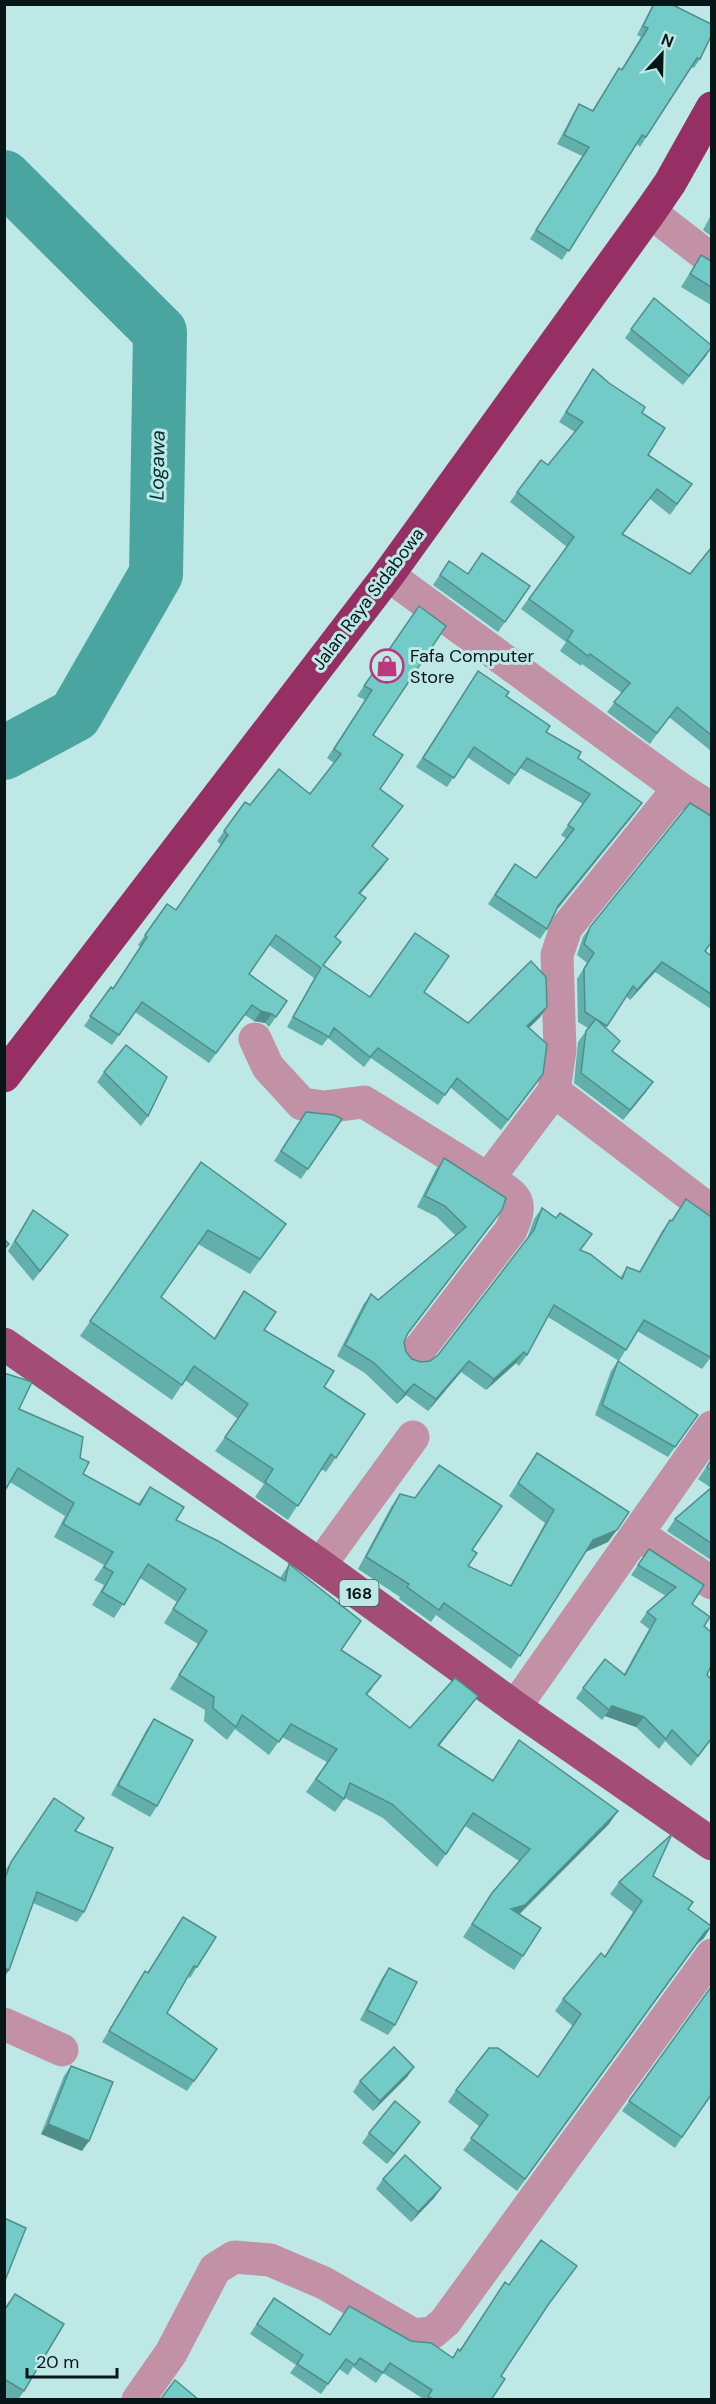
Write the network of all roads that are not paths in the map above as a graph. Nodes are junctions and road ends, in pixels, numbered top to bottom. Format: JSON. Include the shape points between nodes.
{"nodes":[{"id":1,"x":711,"y":108,"type":"edge"},
{"id":2,"x":650,"y":212,"type":"junction"},
{"id":3,"x":711,"y":260,"type":"edge"},
{"id":4,"x":388,"y":575,"type":"junction"},
{"id":5,"x":679,"y":788,"type":"junction"},
{"id":6,"x":711,"y":809,"type":"edge"},
{"id":7,"x":255,"y":1039,"type":"dead end"},
{"id":8,"x":4,"y":1076,"type":"edge"},
{"id":9,"x":554,"y":1091,"type":"junction"},
{"id":10,"x":488,"y":1179,"type":"junction"},
{"id":11,"x":711,"y":1212,"type":"edge"},
{"id":12,"x":4,"y":1344,"type":"edge"},
{"id":13,"x":415,"y":1355,"type":"dead end"},
{"id":14,"x":711,"y":1427,"type":"edge"},
{"id":15,"x":413,"y":1437,"type":"dead end"},
{"id":16,"x":639,"y":1534,"type":"junction"},
{"id":17,"x":320,"y":1565,"type":"junction"},
{"id":18,"x":711,"y":1583,"type":"edge"},
{"id":19,"x":515,"y":1707,"type":"junction"},
{"id":20,"x":711,"y":1844,"type":"edge"},
{"id":21,"x":711,"y":1955,"type":"edge"},
{"id":22,"x":4,"y":2024,"type":"edge"},
{"id":23,"x":62,"y":2050,"type":"dead end"},
{"id":24,"x":138,"y":2400,"type":"edge"}],
"edges":[{"from":1,"to":2,"type":"highway","name":"Jalan Raya Sidabowa"},
{"from":2,"to":3,"type":"street"},
{"from":2,"to":4,"type":"highway","name":"Jalan Raya Sidabowa"},
{"from":4,"to":5,"type":"street"},
{"from":4,"to":8,"type":"highway","name":"Jalan Raya Sidabowa"},
{"from":5,"to":6,"type":"street"},
{"from":5,"to":9,"type":"street","via":[[566,928],[557,955],[560,1050]]},
{"from":7,"to":10,"type":"street","via":[[268,1067],[302,1104],[324,1107],[364,1102]]},
{"from":9,"to":10,"type":"street"},
{"from":9,"to":11,"type":"street"},
{"from":10,"to":13,"type":"street","via":[[512,1194],[518,1214],[511,1230]]},
{"from":12,"to":17,"type":"main road","number":"168"},
{"from":14,"to":16,"type":"street"},
{"from":15,"to":17,"type":"street"},
{"from":16,"to":18,"type":"street"},
{"from":16,"to":19,"type":"street"},
{"from":17,"to":19,"type":"main road","number":"168"},
{"from":19,"to":20,"type":"main road","number":"168"},
{"from":21,"to":24,"type":"street","via":[[445,2322],[432,2333],[414,2335],[324,2283],[270,2260],[234,2257],[215,2269],[171,2353]]},
{"from":22,"to":23,"type":"street"}]}
